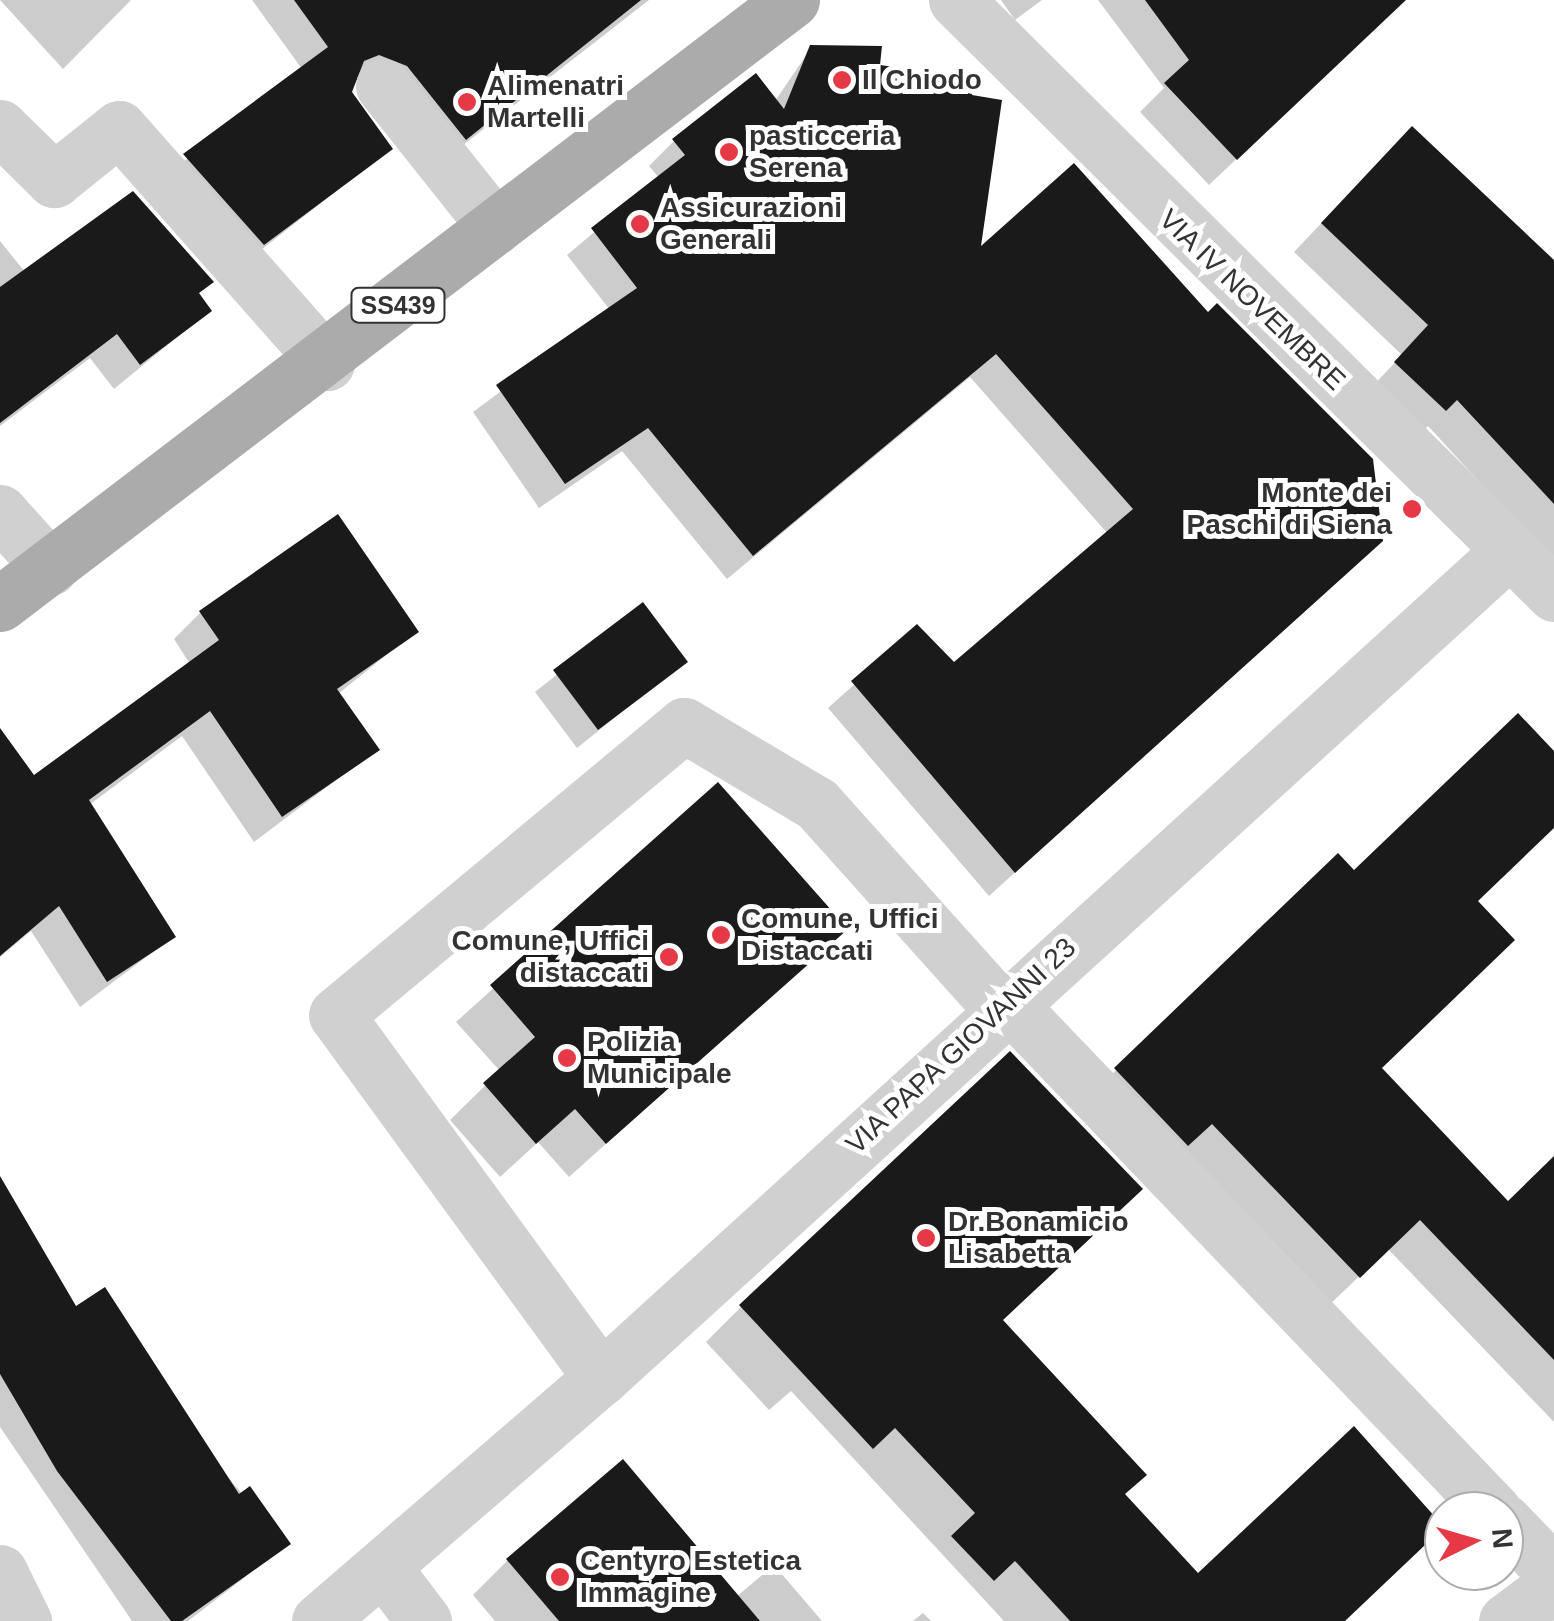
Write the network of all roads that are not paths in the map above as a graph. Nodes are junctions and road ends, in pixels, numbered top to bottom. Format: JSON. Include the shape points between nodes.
{"nodes":[{"id":1,"x":792,"y":0,"type":"edge"},
{"id":2,"x":956,"y":0,"type":"edge"},
{"id":3,"x":383,"y":86,"type":"dead end"},
{"id":4,"x":0,"y":127,"type":"edge"},
{"id":5,"x":495,"y":227,"type":"junction"},
{"id":6,"x":327,"y":363,"type":"junction"},
{"id":7,"x":0,"y":512,"type":"edge"},
{"id":8,"x":1508,"y":551,"type":"junction"},
{"id":9,"x":50,"y":568,"type":"junction"},
{"id":10,"x":1554,"y":594,"type":"edge"},
{"id":11,"x":0,"y":604,"type":"edge"},
{"id":12,"x":1006,"y":1007,"type":"junction"},
{"id":13,"x":600,"y":1378,"type":"junction"},
{"id":14,"x":1475,"y":1491,"type":"edge"},
{"id":15,"x":1524,"y":1542,"type":"edge"},
{"id":16,"x":401,"y":1557,"type":"junction"},
{"id":17,"x":0,"y":1572,"type":"edge"},
{"id":18,"x":1554,"y":1573,"type":"edge"},
{"id":19,"x":1554,"y":1584,"type":"edge"},
{"id":20,"x":24,"y":1621,"type":"edge"},
{"id":21,"x":318,"y":1621,"type":"edge"},
{"id":22,"x":424,"y":1621,"type":"edge"},
{"id":23,"x":1506,"y":1621,"type":"edge"}],
"edges":[{"from":1,"to":5,"type":"main road","number":"SS439"},
{"from":2,"to":8,"type":"street","name":"VIA IV NOVEMBRE"},
{"from":3,"to":5,"type":"street"},
{"from":4,"to":6,"type":"street","via":[[54,180],[120,128]]},
{"from":5,"to":6,"type":"main road","number":"SS439"},
{"from":6,"to":9,"type":"main road","number":"SS439"},
{"from":7,"to":9,"type":"street"},
{"from":8,"to":10,"type":"street","name":"VIA IV NOVEMBRE"},
{"from":8,"to":12,"type":"street","name":"VIA PAPA GIOVANNI 23"},
{"from":9,"to":11,"type":"main road","number":"SS439"},
{"from":12,"to":13,"type":"street","name":"VIA PAPA GIOVANNI 23"},
{"from":12,"to":13,"type":"street","via":[[818,804],[684,726],[336,1014]]},
{"from":12,"to":14,"type":"street"},
{"from":13,"to":16,"type":"street","name":"VIA PAPA GIOVANNI 23"},
{"from":15,"to":18,"type":"street"},
{"from":16,"to":21,"type":"street","name":"VIA PAPA GIOVANNI 23"},
{"from":16,"to":22,"type":"street"},
{"from":17,"to":20,"type":"street"},
{"from":19,"to":23,"type":"street"}]}
